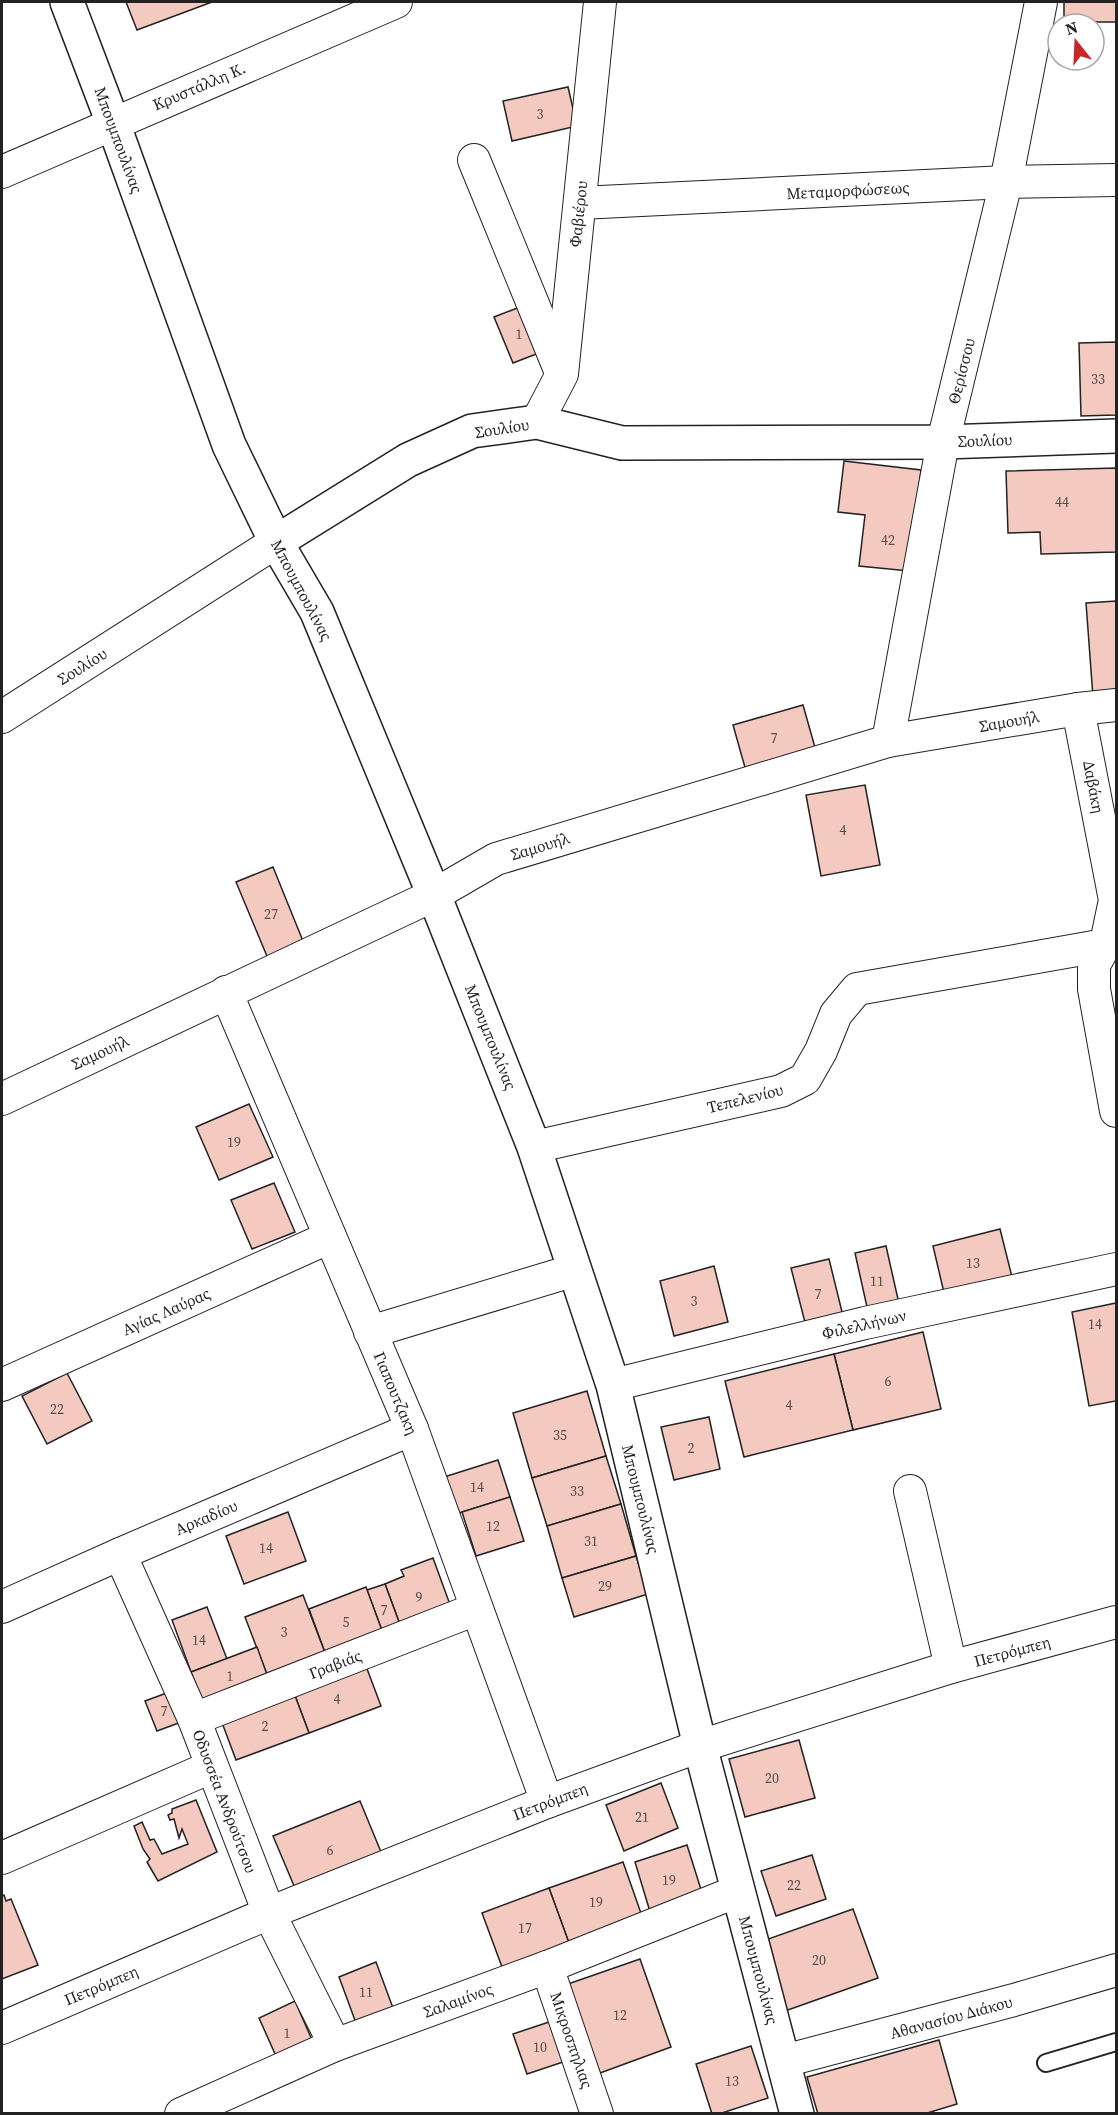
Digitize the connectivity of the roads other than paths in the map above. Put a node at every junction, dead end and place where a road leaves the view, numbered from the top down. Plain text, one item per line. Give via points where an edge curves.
1 (67, 2) edge
2 (396, 2) edge
3 (600, 2) edge
4 (1041, 2) edge
5 (113, 123) junction
6 (474, 160) dead end
7 (2, 172) edge
8 (1116, 180) edge
9 (1006, 182) junction
10 (580, 203) junction
11 (562, 374) junction
12 (537, 422) junction
13 (1116, 436) edge
14 (944, 441) junction
15 (276, 543) junction
16 (1116, 705) edge
17 (1078, 709) junction
18 (3, 711) edge
19 (888, 741) junction
20 (1107, 803) edge
21 (434, 895) junction
22 (1111, 943) edge
23 (226, 992) junction
24 (2, 1099) edge
25 (1116, 1111) edge
26 (534, 1147) junction
27 (330, 1237) junction
28 (1116, 1269) edge
29 (575, 1270) junction
30 (370, 1332) junction
31 (2, 1385) edge
32 (613, 1385) junction
33 (412, 1430) junction
34 (910, 1491) dead end
35 (120, 1554) junction
36 (2, 1607) edge
37 (476, 1609) junction
38 (1116, 1623) edge
39 (951, 1667) junction
40 (194, 1719) junction
41 (700, 1746) junction
42 (211, 1767) junction
43 (548, 1802) junction
44 (2, 1858) edge
45 (738, 1891) junction
46 (268, 1913) junction
47 (547, 1967) junction
48 (1116, 1970) edge
49 (2, 2028) edge
50 (1116, 2042) edge
51 (334, 2045) junction
52 (784, 2061) junction
53 (1046, 2063) dead end
54 (181, 2114) edge
55 (597, 2114) edge
56 (796, 2114) edge

1 - 5 street, Μπουμπουλίνας
2 - 5 street, Κρυστάλλη Κ.
3 - 10 street, Φαβιέρου
4 - 9 street, Θερίσσου
5 - 7 street, Κρυστάλλη Κ.
5 - 15 street, Μπουμπουλίνας via 229,445
6 - 11 street
8 - 9 street, Μεταμορφώσεως
9 - 10 street, Μεταμορφώσεως
9 - 14 street, Θερίσσου
10 - 11 street, Φαβιέρου
11 - 12 street, Φαβιέρου
12 - 14 street, Σουλίου via 622,443
12 - 15 street, Σουλίου via 472,431 408,460
13 - 14 street, Σουλίου
14 - 19 street, Θερίσσου
15 - 18 street, Σουλίου
15 - 21 street, Μπουμπουλίνας via 317,612
16 - 17 street, Σαμουήλ
17 - 19 street, Σαμουήλ
17 - 20 street, Δαβάκη
19 - 21 street, Σαμουήλ via 496,859
20 - 22 street, Δαβάκη via 1115,900
21 - 23 street, Σαμουήλ
21 - 26 street, Μπουμπουλίνας
22 - 25 street, Δαβάκη via 1095,965 1094,989
22 - 26 street, Τεπελενίου via 857,989 836,1014 805,1079 781,1090
23 - 24 street, Σαμουήλ
23 - 27 street, Γιαπουτζακη
26 - 29 street, Μπουμπουλίνας
27 - 30 street, Γιαπουτζακη
27 - 31 street, Αγίας Λαύρας
28 - 32 street, Φιλελλήνων via 865,1323
29 - 30 street
29 - 32 street, Μπουμπουλίνας
30 - 33 street, Γιαπουτζακη
32 - 41 street, Μπουμπουλίνας
33 - 35 street, Αρκαδίου
33 - 37 street, Γιαπουτζακη
34 - 39 street
35 - 36 street, Αρκαδίου
35 - 40 street, Οδυσσέα Ανδρούτσου
37 - 40 street, Γραβιάς
37 - 43 street, Γιαπουτζακη
38 - 39 street, Πετρόμπεη
39 - 41 street, Πετρόμπεη
40 - 42 street, Οδυσσέα Ανδρούτσου
41 - 43 street, Πετρόμπεη
41 - 45 street, Μπουμπουλίνας
42 - 44 street
42 - 46 street, Οδυσσέα Ανδρούτσου
43 - 46 street, Πετρόμπεη
45 - 47 street, Σαλαμίνος
45 - 52 street, Μπουμπουλίνας
46 - 49 street, Πετρόμπεη
46 - 51 street, Οδυσσέα Ανδρούτσου
47 - 51 street, Σαλαμίνος
47 - 55 street, Μικροσπηλιας
48 - 52 street, Αθανασίου Διάκου
50 - 53 lane
51 - 54 street, Σαλαμίνος
52 - 56 street, Μπουμπουλίνας

